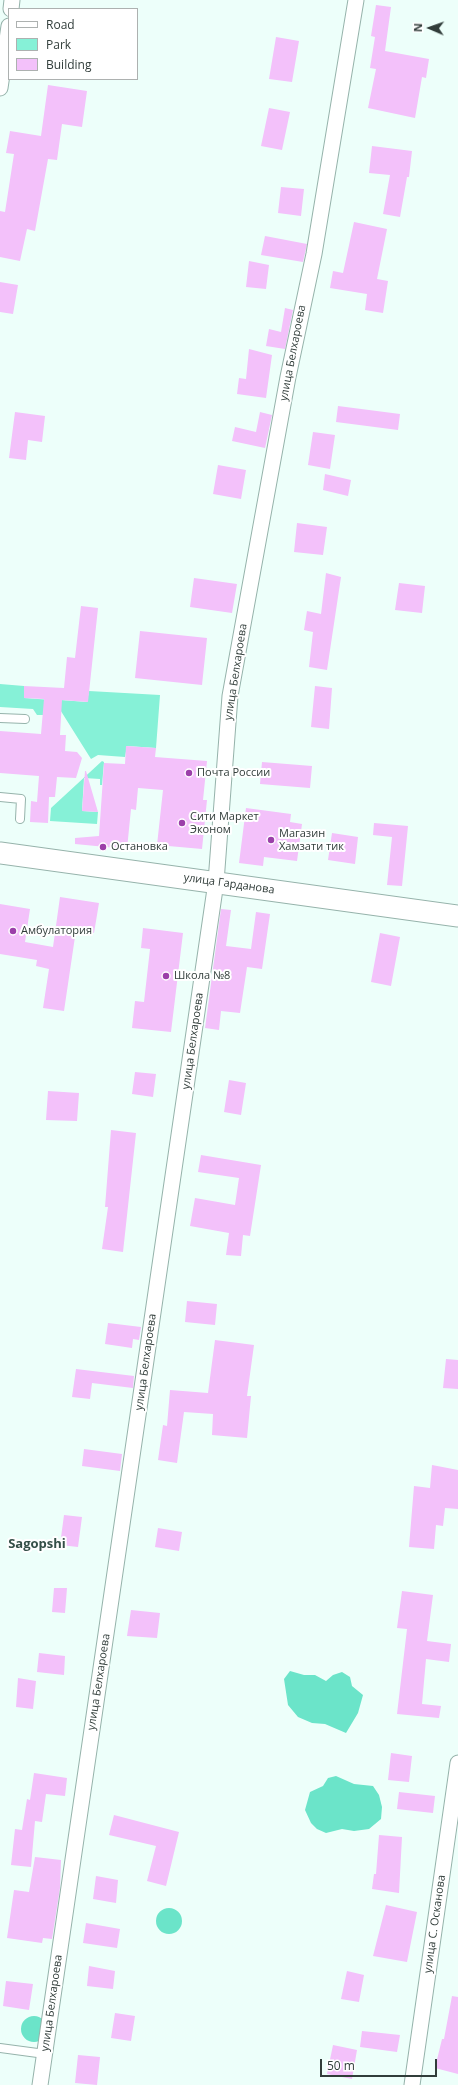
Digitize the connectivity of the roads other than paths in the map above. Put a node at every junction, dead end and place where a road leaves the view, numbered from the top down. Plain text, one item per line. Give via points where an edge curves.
1 (356, 0) edge
2 (8, 33) edge
3 (0, 88) edge
4 (0, 718) edge
5 (25, 719) dead end
6 (0, 797) edge
7 (20, 819) dead end
8 (0, 853) edge
9 (216, 882) junction
10 (458, 916) edge
11 (458, 1763) edge
12 (0, 2048) edge
13 (45, 2054) junction
14 (40, 2085) edge
15 (412, 2085) edge

1 - 9 street, улица Белхароева via 314,254 287,384 230,696
2 - 3 street
4 - 5 lane
6 - 7 lane via 21,799
8 - 9 street, улица Гарданова
9 - 10 street, улица Гарданова
9 - 13 street, улица Белхароева
11 - 15 street, улица С. Осканова
12 - 13 lane
13 - 14 street, улица Белхароева

